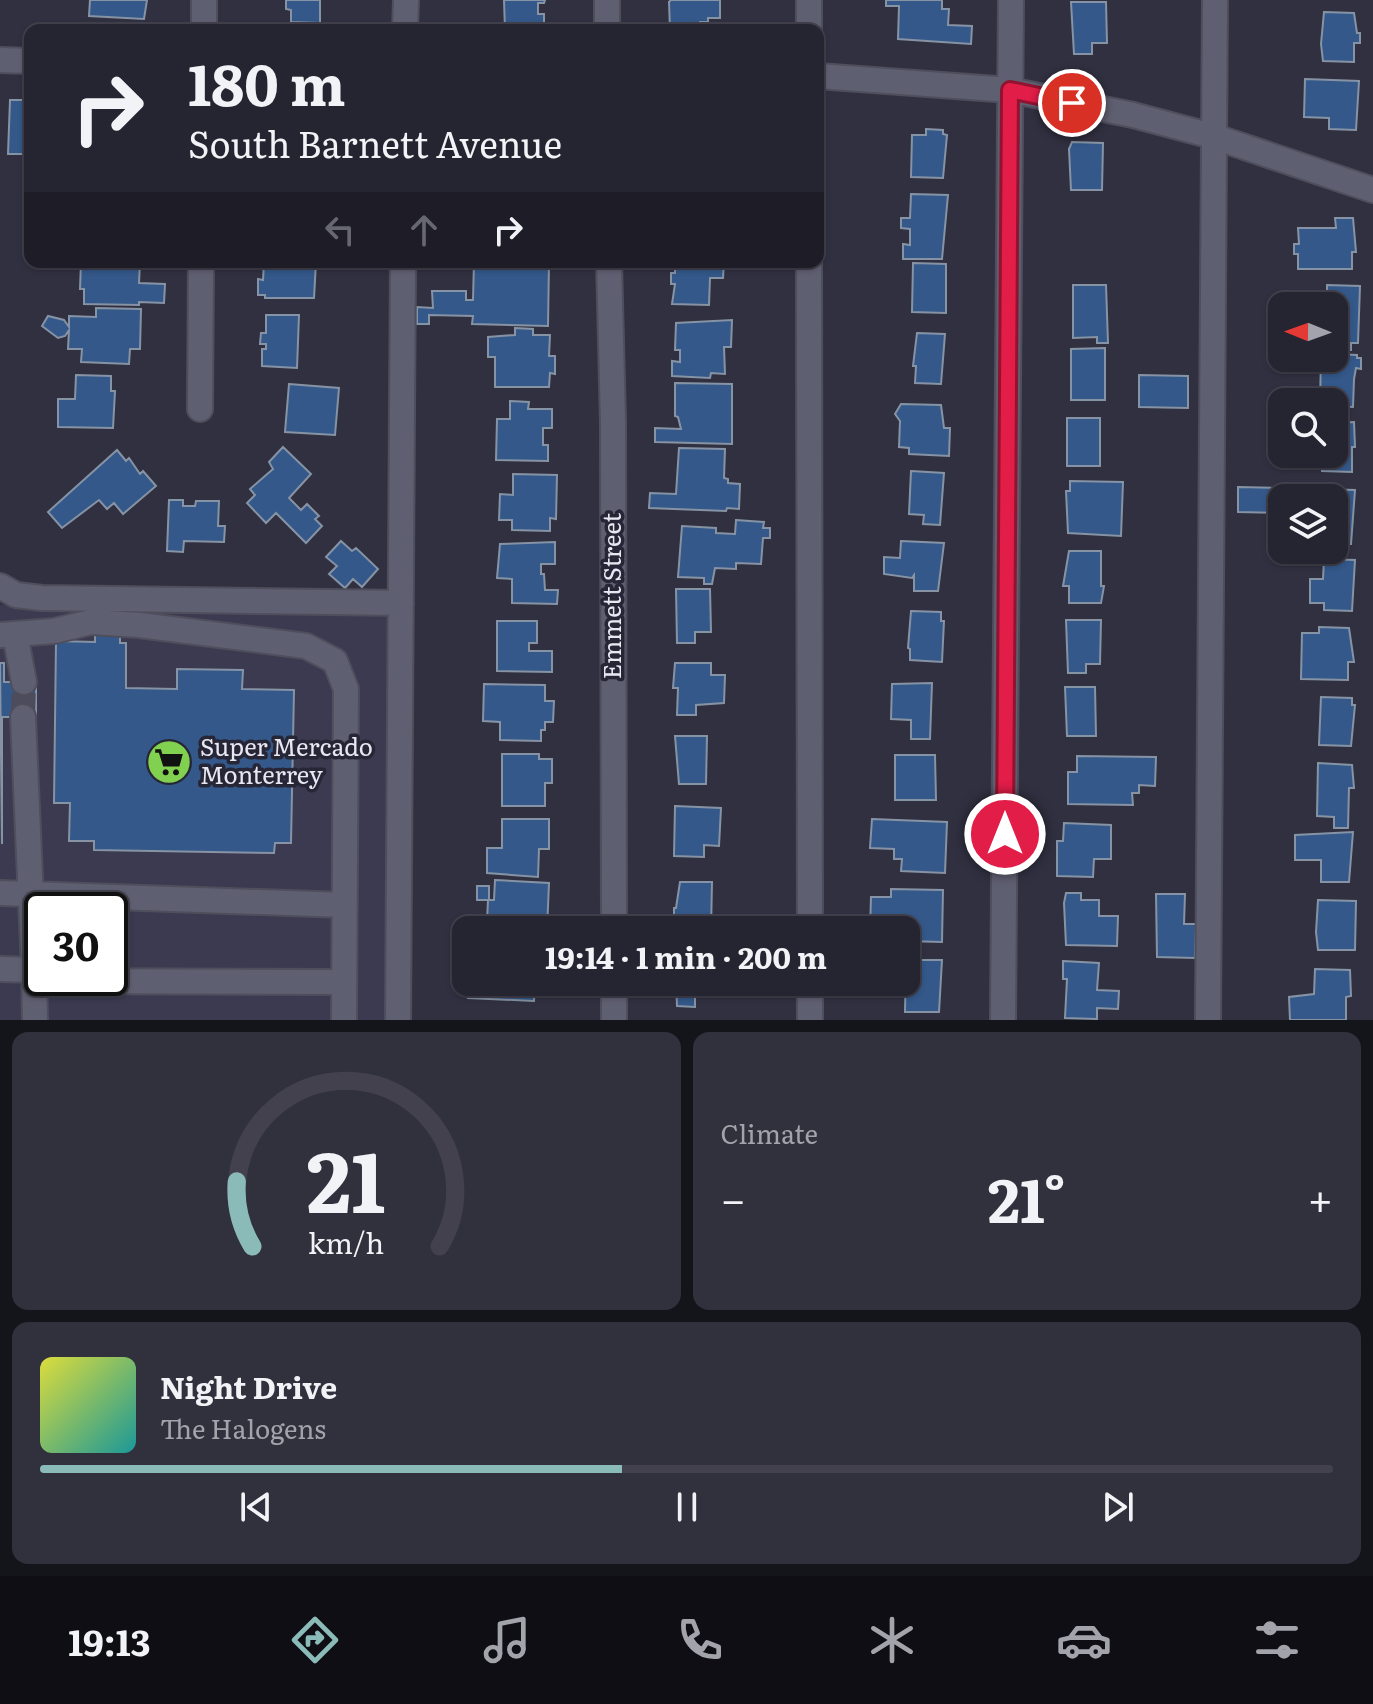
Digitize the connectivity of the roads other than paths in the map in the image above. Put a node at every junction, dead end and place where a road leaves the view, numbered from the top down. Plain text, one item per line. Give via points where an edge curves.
1 (204, 0) edge
2 (406, 0) edge
3 (607, 0) edge
4 (809, 0) edge
5 (1011, 0) edge
6 (1215, 0) edge
7 (204, 24) edge
8 (405, 24) edge
9 (607, 24) edge
10 (809, 24) edge
11 (0, 60) edge
12 (24, 61) edge
13 (824, 76) edge
14 (1010, 90) junction
15 (1212, 136) junction
16 (1373, 190) edge
17 (201, 268) edge
18 (403, 268) edge
19 (609, 268) edge
20 (809, 268) edge
21 (200, 409) dead end
22 (0, 586) edge
23 (401, 603) junction
24 (8, 634) edge
25 (24, 682) tunnel mouth
26 (23, 717) tunnel mouth
27 (30, 892) edge
28 (0, 893) edge
29 (24, 894) edge
30 (128, 897) edge
31 (344, 905) junction
32 (614, 916) edge
33 (810, 916) edge
34 (0, 969) edge
35 (24, 973) edge
36 (128, 977) edge
37 (344, 982) junction
38 (34, 996) edge
39 (614, 996) edge
40 (810, 996) edge
41 (35, 1020) edge
42 (344, 1020) edge
43 (398, 1020) edge
44 (614, 1020) edge
45 (810, 1020) edge
46 (1003, 1020) edge
47 (1208, 1020) edge

1 - 7 street
2 - 8 street
3 - 9 street
4 - 10 street
5 - 14 street
6 - 15 street
11 - 12 street
13 - 14 street
14 - 15 street
14 - 46 street
15 - 16 street
15 - 47 street
17 - 21 street
18 - 23 street
19 - 32 street, Emmett Street
20 - 33 street
22 - 23 street via 16,595 42,598
23 - 43 street
24 - 25 street
24 - 31 street via 91,622 139,625 306,646 335,661 346,689
26 - 27 street
28 - 29 street
30 - 31 street
31 - 37 street
34 - 35 street
36 - 37 street
37 - 42 street
38 - 41 street
39 - 44 street
40 - 45 street

